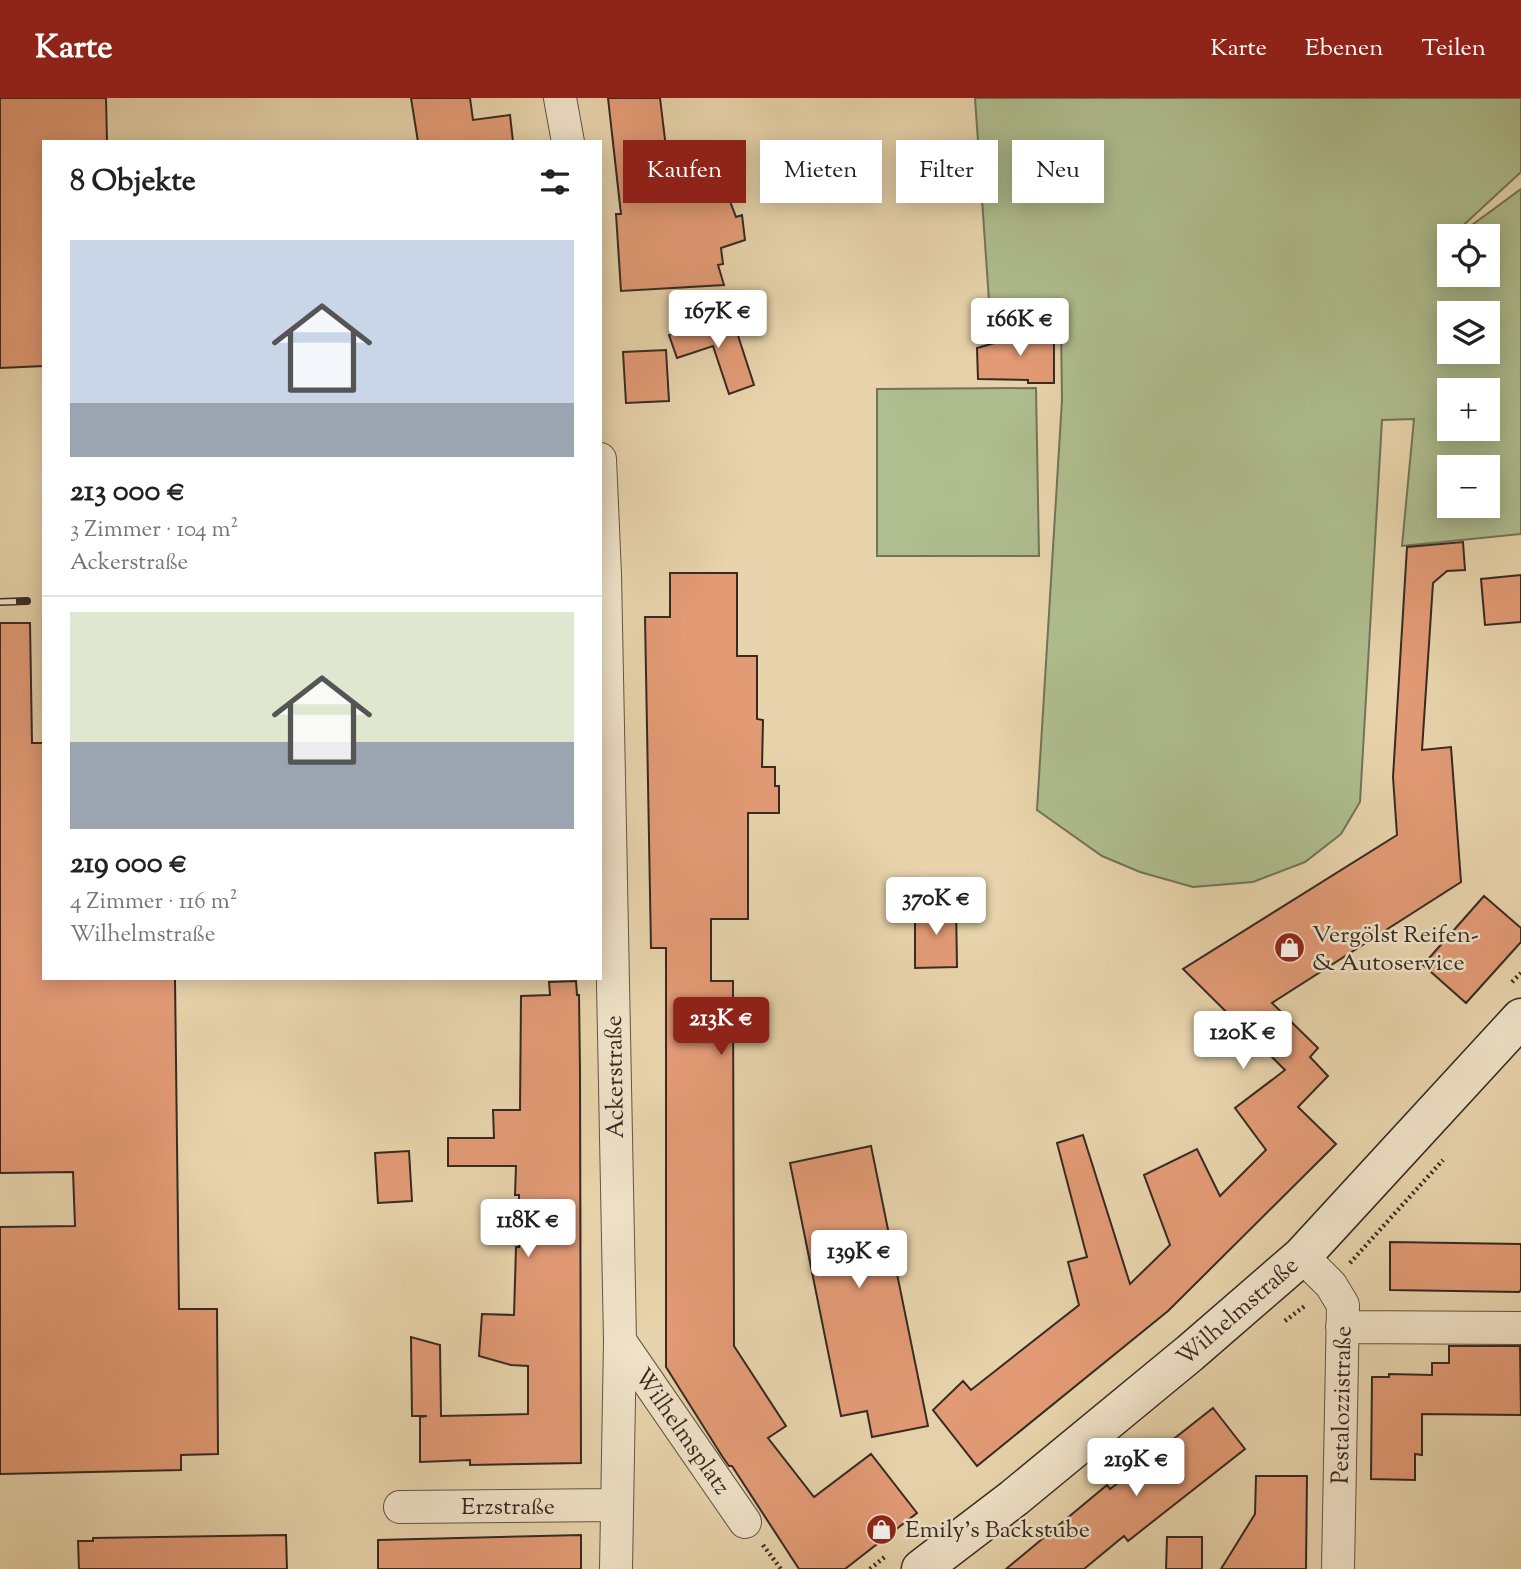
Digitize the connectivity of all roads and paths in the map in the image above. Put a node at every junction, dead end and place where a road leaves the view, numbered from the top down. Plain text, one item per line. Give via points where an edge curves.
1 (560, 98) edge
2 (568, 140) edge
3 (602, 505) edge
4 (1521, 973) edge
5 (1516, 1001) edge
6 (1302, 1256) junction
7 (1342, 1327) junction
8 (1521, 1328) edge
9 (620, 1341) junction
10 (616, 1505) junction
11 (400, 1507) dead end
12 (746, 1522) dead end
13 (906, 1560) edge
14 (616, 1569) edge
15 (870, 1569) edge
16 (1338, 1569) edge

1 - 2 street
3 - 9 street, Ackerstraße
4 - 5 path
5 - 6 main road, Wilhelmstraße
6 - 7 street, Pestalozzistraße via 1338,1294 1343,1305
6 - 13 main road, Wilhelmstraße via 1014,1498
7 - 8 street
7 - 16 street, Pestalozzistraße
9 - 10 street, Ackerstraße
9 - 12 street, Wilhelmsplatz
10 - 11 street, Erzstraße
10 - 14 street, Ackerstraße
13 - 15 path

